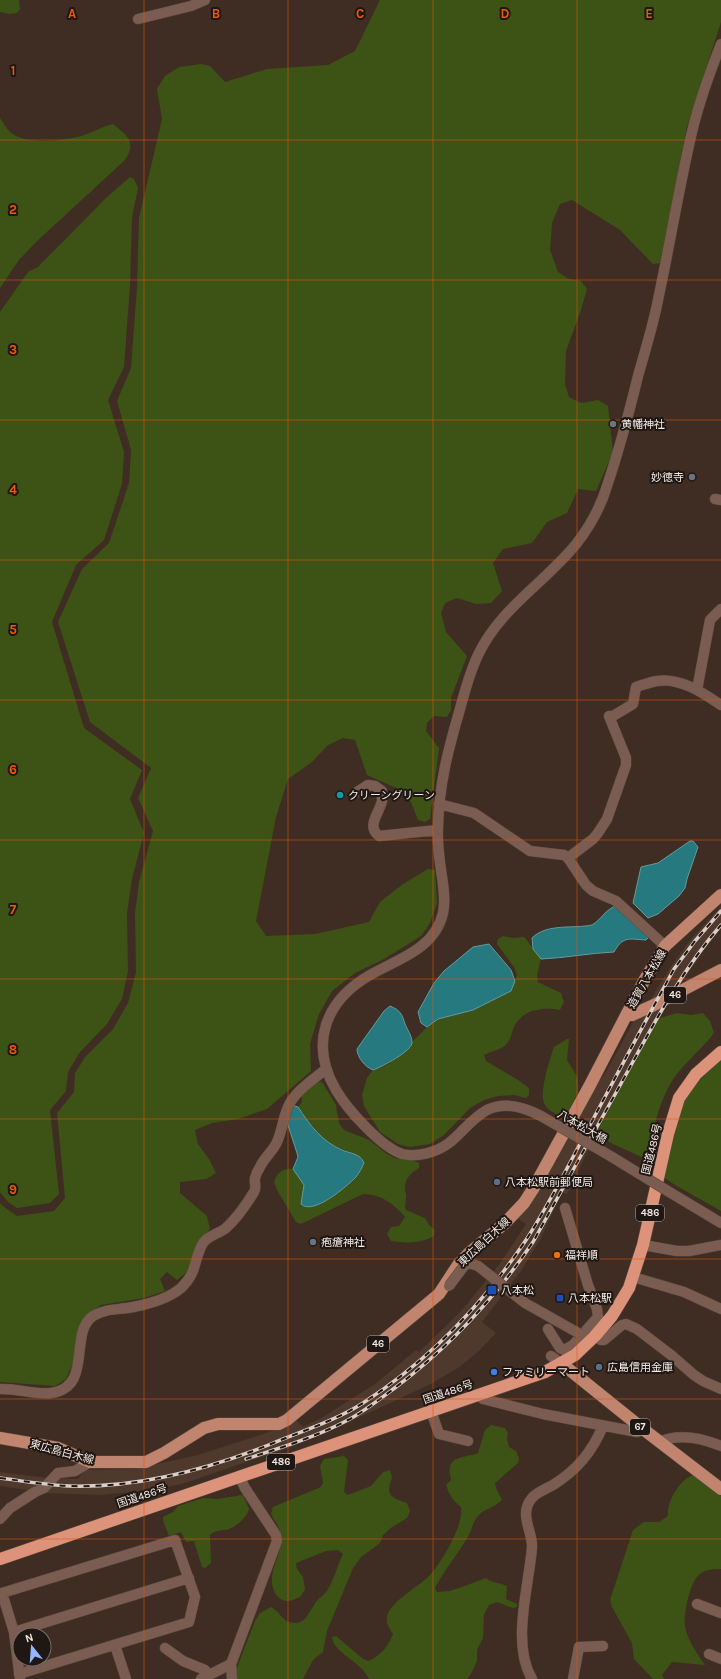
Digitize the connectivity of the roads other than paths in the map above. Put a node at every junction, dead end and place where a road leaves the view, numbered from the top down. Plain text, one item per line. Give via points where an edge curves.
1 (205, 0) edge
2 (138, 19) dead end
3 (721, 44) edge
4 (721, 609) edge
5 (697, 690) junction
6 (721, 705) edge
7 (357, 792) dead end
8 (439, 804) junction
9 (438, 830) junction
10 (568, 858) junction
11 (721, 895) edge
12 (665, 946) junction
13 (721, 970) edge
14 (627, 1014) junction
15 (721, 1052) edge
16 (326, 1069) junction
17 (565, 1208) dead end
18 (721, 1223) edge
19 (721, 1244) edge
20 (643, 1245) junction
21 (633, 1277) junction
22 (447, 1287) junction
23 (721, 1309) edge
24 (548, 1329) dead end
25 (581, 1335) junction
26 (595, 1336) junction
27 (551, 1356) dead end
28 (561, 1363) junction
29 (0, 1389) edge
30 (721, 1389) edge
31 (479, 1395) junction
32 (431, 1411) junction
33 (603, 1426) junction
34 (643, 1429) junction
35 (0, 1438) edge
36 (468, 1441) dead end
37 (659, 1442) junction
38 (721, 1446) edge
39 (90, 1462) junction
40 (239, 1476) junction
41 (721, 1489) edge
42 (0, 1519) edge
43 (0, 1559) edge
44 (189, 1578) junction
45 (697, 1604) dead end
46 (721, 1613) edge
47 (12, 1627) edge
48 (30, 1627) edge
49 (115, 1645) junction
50 (603, 1646) dead end
51 (165, 1648) dead end
52 (708, 1654) dead end
53 (721, 1659) edge
54 (231, 1664) junction
55 (18, 1667) edge
56 (19, 1677) edge
57 (205, 1677) edge
58 (126, 1679) edge
59 (232, 1679) edge
60 (532, 1679) edge
61 (572, 1679) edge

1 - 2 street
3 - 8 street, 八本松大橋 via 692,130 658,303 621,443 605,492 592,520 577,543 500,621 478,654 469,676 446,756
4 - 5 street via 710,620
5 - 6 street
5 - 10 street via 669,680 657,681 636,688 633,704 609,716 626,758 626,765 607,819 593,839
7 - 9 street via 368,785 375,786 382,792 382,801 372,825 374,832 379,836
8 - 9 street, 八本松大橋
8 - 10 street via 474,813 530,851 559,854
9 - 16 street, 八本松大橋 via 444,900 438,926 431,938 420,948 367,976 335,1006 326,1020 322,1036 322,1054
10 - 12 street via 586,885 616,901
11 - 12 main road, 造賀八本松線
12 - 14 main road, 造賀八本松線
13 - 14 main road, 46 via 654,1005 632,1015
14 - 22 main road, 東広島白木線 / 46 via 534,1188 504,1224 458,1265
15 - 20 highway, 国道486号 / 486 via 696,1074 679,1098 668,1134
16 - 18 street, 八本松大橋, bridge via 334,1086 353,1113 383,1142 404,1154 423,1154 437,1150 451,1142 474,1119 488,1110 513,1105 541,1116
16 - 29 street via 288,1106 276,1144 260,1165 255,1179 255,1191 225,1229 204,1241 193,1274 181,1288 170,1296 152,1302 106,1310 92,1317 86,1324 82,1336 77,1371 64,1389 52,1393
17 - 25 street via 597,1309 598,1317
19 - 20 street via 689,1251
20 - 21 highway, 国道486号 / 486
21 - 23 street via 684,1292
21 - 26 highway, 国道486号 / 486 via 630,1288 612,1316
22 - 25 street, bridge via 464,1266 469,1263 478,1266 525,1303
22 - 39 main road, 東広島白木線 / 46 via 279,1424 218,1424 204,1428 146,1462
24 - 25 street via 564,1350
26 - 28 highway, 国道486号 / 486 via 575,1355
26 - 30 street via 604,1340 626,1324 703,1381
27 - 28 street
28 - 31 highway, 国道486号 / 486 via 545,1372
28 - 34 main road, 67
31 - 32 highway, 国道486号 / 486
31 - 33 street via 483,1399
32 - 36 street via 439,1434
32 - 40 highway, 国道486号 / 486
33 - 34 street via 637,1432
33 - 60 street via 595,1445 577,1467 532,1497 528,1506 526,1520 532,1545 523,1607 523,1640 525,1662
34 - 37 main road, 67
35 - 39 main road, 東広島白木線 / 46 via 58,1448
37 - 38 street via 683,1436
37 - 41 main road, 67
39 - 42 street via 75,1471 58,1473 44,1488 10,1508
40 - 43 highway, 国道486号 / 486
40 - 54 street via 278,1540
44 - 47 street via 175,1540 2,1593
44 - 48 street
44 - 49 street via 196,1597 189,1622
45 - 46 street
49 - 56 street
49 - 58 street
50 - 61 street via 579,1647
51 - 57 street via 183,1661 205,1670
52 - 53 street
54 - 57 street
54 - 59 street
55 - 56 street

